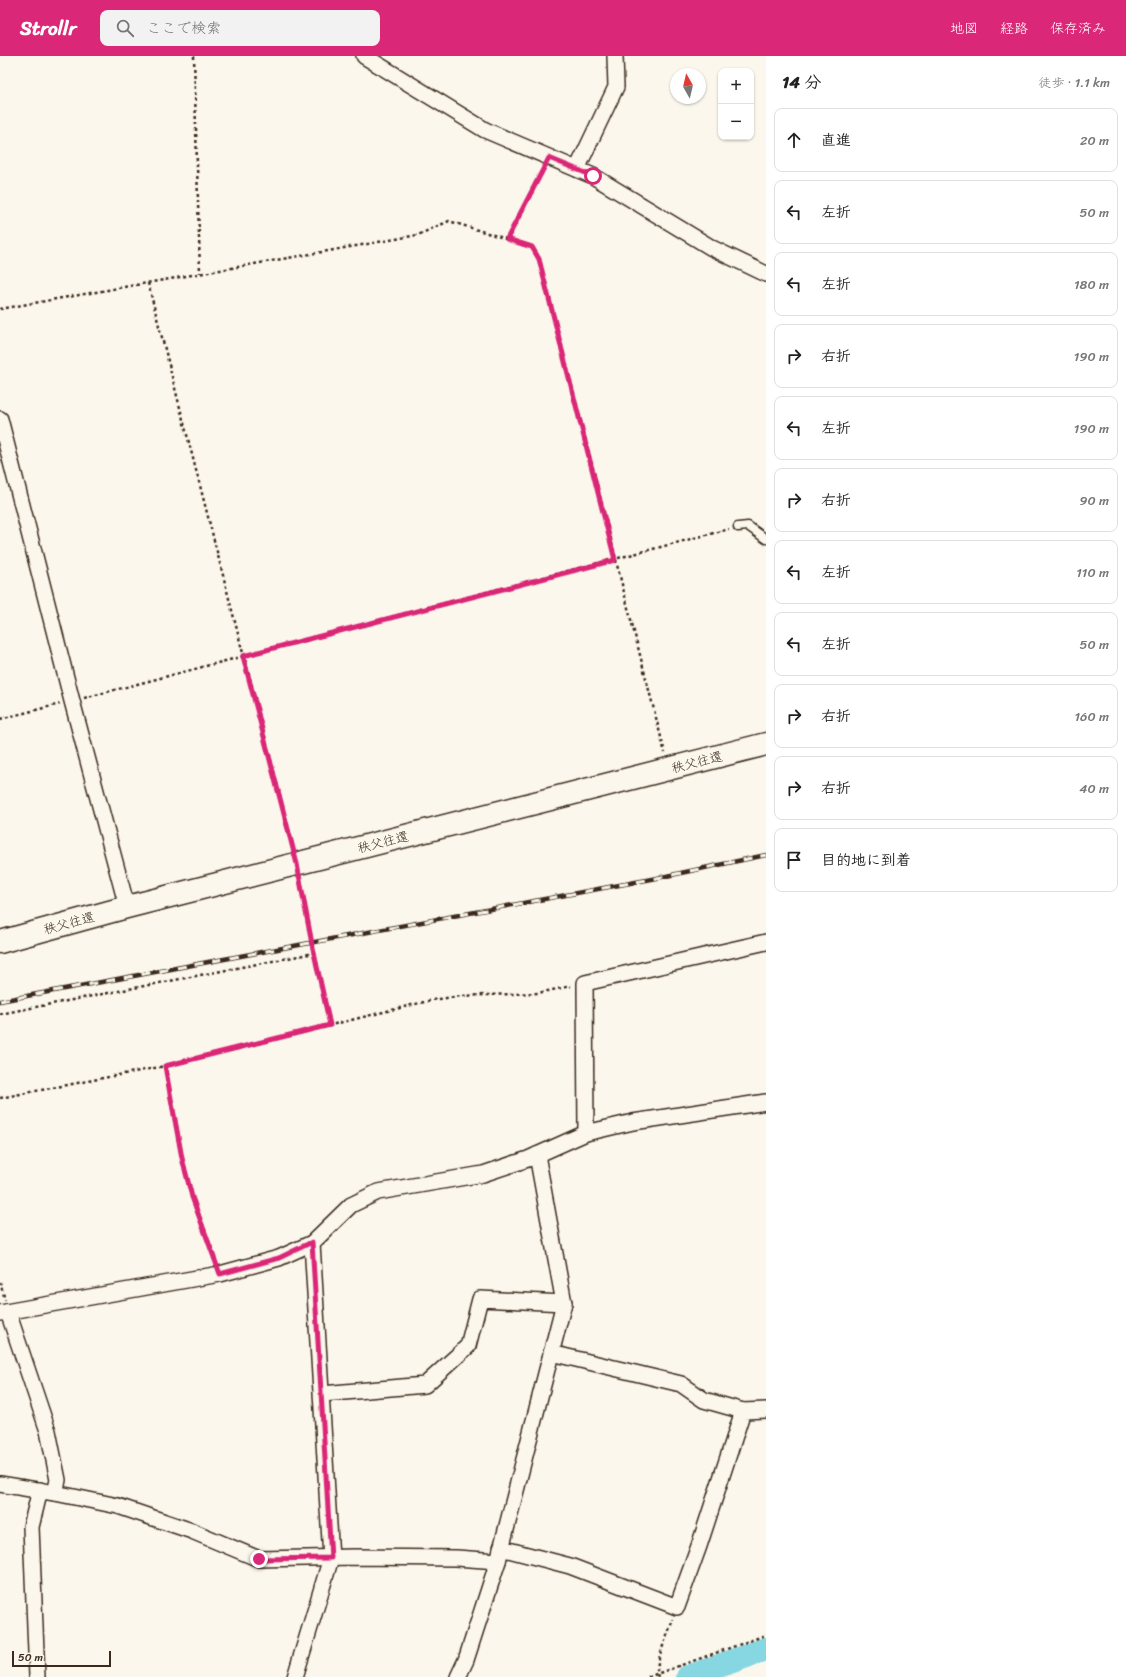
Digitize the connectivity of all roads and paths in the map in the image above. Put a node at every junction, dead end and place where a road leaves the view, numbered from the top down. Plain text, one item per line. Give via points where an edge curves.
1 (194, 56) edge
2 (364, 56) edge
3 (615, 56) edge
4 (549, 158) junction
5 (577, 169) junction
6 (507, 239) junction
7 (200, 273) junction
8 (766, 274) edge
9 (148, 283) junction
10 (0, 309) edge
11 (0, 418) edge
12 (738, 527) joint
13 (766, 539) edge
14 (615, 560) junction
15 (243, 656) junction
16 (72, 701) junction
17 (0, 719) edge
18 (766, 744) edge
19 (669, 769) junction
20 (297, 864) junction
21 (127, 907) junction
22 (0, 942) edge
23 (766, 942) edge
24 (314, 953) junction
25 (585, 983) junction
26 (0, 1014) edge
27 (330, 1025) junction
28 (165, 1066) junction
29 (0, 1098) edge
30 (766, 1102) edge
31 (586, 1133) junction
32 (537, 1155) junction
33 (312, 1242) junction
34 (220, 1274) junction
35 (564, 1303) junction
36 (4, 1312) edge
37 (551, 1353) junction
38 (322, 1394) junction
39 (766, 1410) edge
40 (743, 1411) junction
41 (0, 1484) edge
42 (40, 1490) junction
43 (55, 1493) junction
44 (500, 1555) junction
45 (331, 1558) junction
46 (677, 1607) junction
47 (766, 1635) edge
48 (656, 1673) junction
49 (37, 1677) edge
50 (295, 1677) edge
51 (458, 1677) edge
52 (648, 1677) edge
53 (658, 1677) edge

1 - 7 path
2 - 4 street via 485,130
3 - 5 street via 616,87
4 - 5 street
4 - 6 path
5 - 8 street via 593,176 712,248
6 - 7 path via 449,221 418,235
6 - 14 path via 532,247 539,259
7 - 9 path
9 - 10 path
9 - 15 path
11 - 16 street
12 - 13 lane via 748,526
12 - 14 path
14 - 15 path
14 - 19 path
15 - 16 path
15 - 20 path
16 - 17 path
16 - 21 street
18 - 19 highway, 秩父往還
19 - 20 highway, 秩父往還
20 - 21 highway, 秩父往還
20 - 24 path
21 - 22 highway, 秩父往還
23 - 25 street
24 - 26 path
24 - 27 path
25 - 27 path via 538,994 462,996 432,1000
25 - 31 street
27 - 28 path
28 - 29 path
28 - 34 path via 192,1197
30 - 31 street via 633,1122
31 - 32 street
32 - 33 street via 483,1174 378,1192 351,1205
32 - 35 street
33 - 34 street via 279,1258
33 - 38 street
34 - 36 street
35 - 37 street
35 - 38 street via 480,1299 468,1346 425,1385
36 - 43 street via 48,1431 58,1480
37 - 40 street via 681,1384 704,1400
37 - 44 street
38 - 45 street
39 - 40 street
40 - 46 street
41 - 42 street
42 - 43 street
42 - 49 street via 31,1526
43 - 45 street via 118,1506 192,1531 259,1559
44 - 45 street via 456,1558
44 - 46 street via 570,1566
44 - 51 street via 466,1660
45 - 50 street
46 - 48 path
47 - 48 path
48 - 52 path
48 - 53 path

